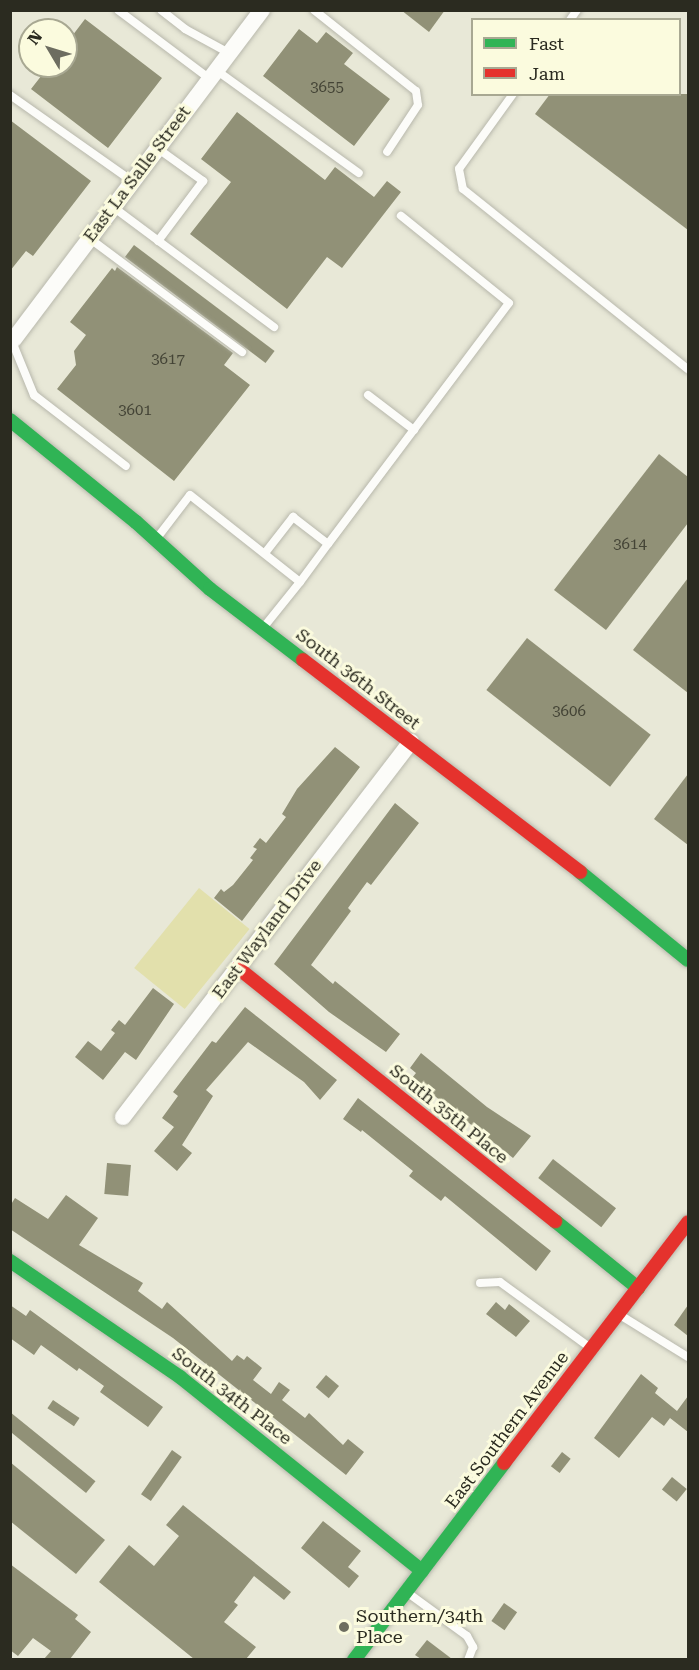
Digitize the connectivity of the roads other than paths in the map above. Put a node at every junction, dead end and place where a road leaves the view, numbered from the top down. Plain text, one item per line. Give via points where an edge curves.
1 (118, 10) edge
2 (161, 10) edge
3 (262, 10) edge
4 (315, 10) edge
5 (229, 53) junction
6 (213, 74) junction
7 (10, 95) edge
8 (512, 96) edge
9 (157, 148) junction
10 (387, 152) dead end
11 (359, 173) dead end
12 (132, 181) junction
13 (113, 207) junction
14 (401, 216) dead end
15 (89, 238) junction
16 (158, 241) junction
17 (274, 327) dead end
18 (12, 339) edge
19 (242, 352) dead end
20 (688, 369) edge
21 (368, 395) dead end
22 (10, 420) edge
23 (414, 430) junction
24 (126, 466) dead end
25 (156, 540) junction
26 (328, 544) junction
27 (265, 554) junction
28 (300, 582) junction
29 (263, 629) junction
30 (411, 742) junction
31 (688, 960) edge
32 (238, 968) junction
33 (123, 1117) dead end
34 (688, 1222) edge
35 (10, 1261) edge
36 (480, 1283) dead end
37 (639, 1288) junction
38 (619, 1314) junction
39 (592, 1349) junction
40 (688, 1357) edge
41 (422, 1571) junction
42 (406, 1591) junction
43 (354, 1659) edge
44 (468, 1659) edge

1 - 6 lane
2 - 5 lane via 185,29
3 - 5 street, East La Salle Street
4 - 10 lane via 416,91 418,105
5 - 6 street, East La Salle Street
6 - 9 street, East La Salle Street
6 - 11 lane
7 - 12 lane
8 - 20 lane via 459,169 463,189
9 - 12 street, East La Salle Street
9 - 16 lane via 203,181
12 - 13 street, East La Salle Street
13 - 15 street, East La Salle Street
13 - 16 lane
14 - 23 lane via 508,303
15 - 18 street, East La Salle Street
15 - 19 lane
16 - 17 lane
18 - 24 lane via 24,378 34,395
21 - 23 lane
22 - 25 street, South 36th Street
23 - 26 lane
25 - 27 lane via 190,495
25 - 29 street, South 36th Street
26 - 27 lane via 293,517
26 - 28 lane
27 - 28 lane
28 - 29 lane
29 - 30 street, South 36th Street
30 - 31 street, South 36th Street
30 - 32 street, East Wayland Drive
32 - 33 street, East Wayland Drive
32 - 37 street, South 35th Place
34 - 37 street, East Southern Avenue
35 - 41 street, South 34th Place via 180,1377
36 - 39 lane via 500,1282
37 - 38 street, East Southern Avenue
38 - 39 street, East Southern Avenue
38 - 40 lane
39 - 41 street, East Southern Avenue
41 - 42 street, East Southern Avenue
42 - 43 street, East Southern Avenue
42 - 44 lane via 466,1636 473,1647

